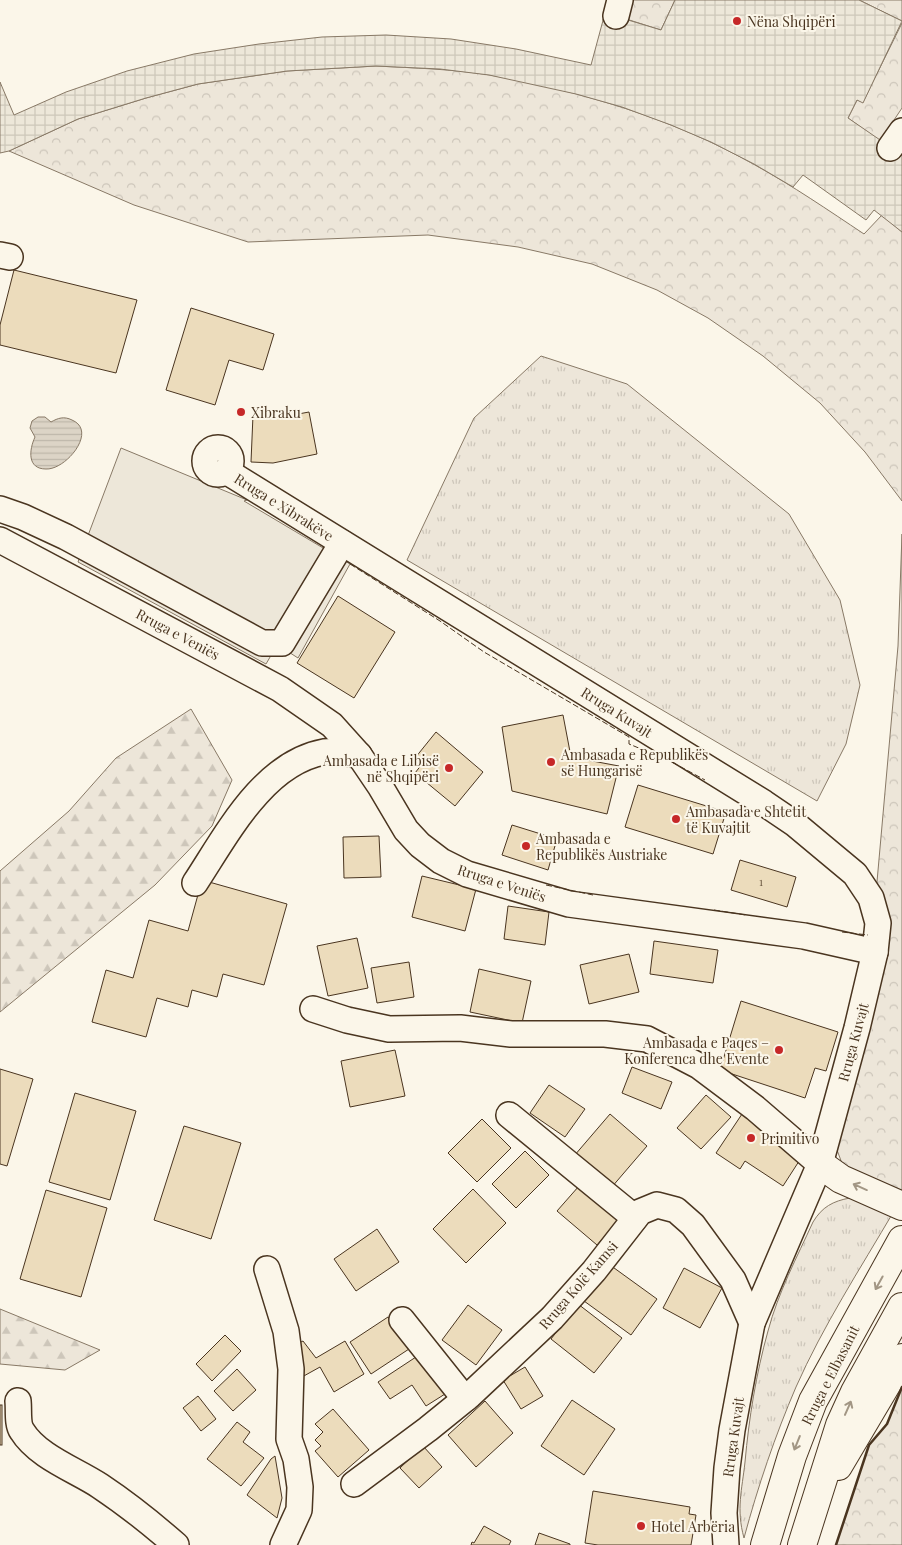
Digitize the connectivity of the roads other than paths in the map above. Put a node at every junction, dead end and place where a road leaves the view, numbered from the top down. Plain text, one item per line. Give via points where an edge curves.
1 (226, 471) dead end
2 (0, 508) edge
3 (0, 540) edge
4 (342, 543) junction
5 (358, 755) junction
6 (195, 883) dead end
7 (875, 952) junction
8 (313, 1009) dead end
9 (509, 1115) dead end
10 (820, 1164) junction
11 (902, 1206) edge
12 (635, 1218) junction
13 (902, 1240) edge
14 (267, 1269) dead end
15 (902, 1307) edge
16 (402, 1320) dead end
17 (752, 1323) junction
18 (902, 1358) edge
19 (465, 1399) junction
20 (18, 1401) dead end
21 (354, 1484) dead end
22 (815, 1503) junction
23 (176, 1545) edge
24 (283, 1545) edge
25 (726, 1545) edge
26 (765, 1545) edge
27 (802, 1545) edge

1 - 4 street, Rruga e Xibrakëve
2 - 4 street via 84,546 262,643 282,643
3 - 5 street, Rruga e Veniës via 280,689 332,725
4 - 7 street, Rruga Kuvajt via 796,824 855,874 872,898 878,923
5 - 6 street via 326,752 300,759 273,778 245,807
5 - 7 street, Rruga e Veniës via 406,830 441,861 467,874 569,904 804,936
7 - 10 street, Rruga Kuvajt
8 - 10 street via 389,1028 460,1028 511,1034 605,1034 647,1039 699,1066 755,1108
9 - 12 street
11 -> 10 main road via 841,1179
10 - 17 street, Rruga Kuvajt
12 - 17 street, Rruga Kolë Kamsi via 640,1212 657,1205 676,1210 692,1225 733,1280
12 - 19 street, Rruga Kolë Kamsi via 552,1318
13 -> 26 main road, Rruga e Elbasanit via 813,1402 792,1456
14 - 24 street via 286,1331 291,1369 289,1439 300,1487 299,1510
22 -> 15 main road via 855,1392
16 - 19 street
17 - 25 street, Rruga Kuvajt via 727,1468
18 - 22 main road
19 - 21 street, Rruga Kolë Kamsi
20 - 23 street via 20,1429 30,1442 134,1508
22 - 27 main road

